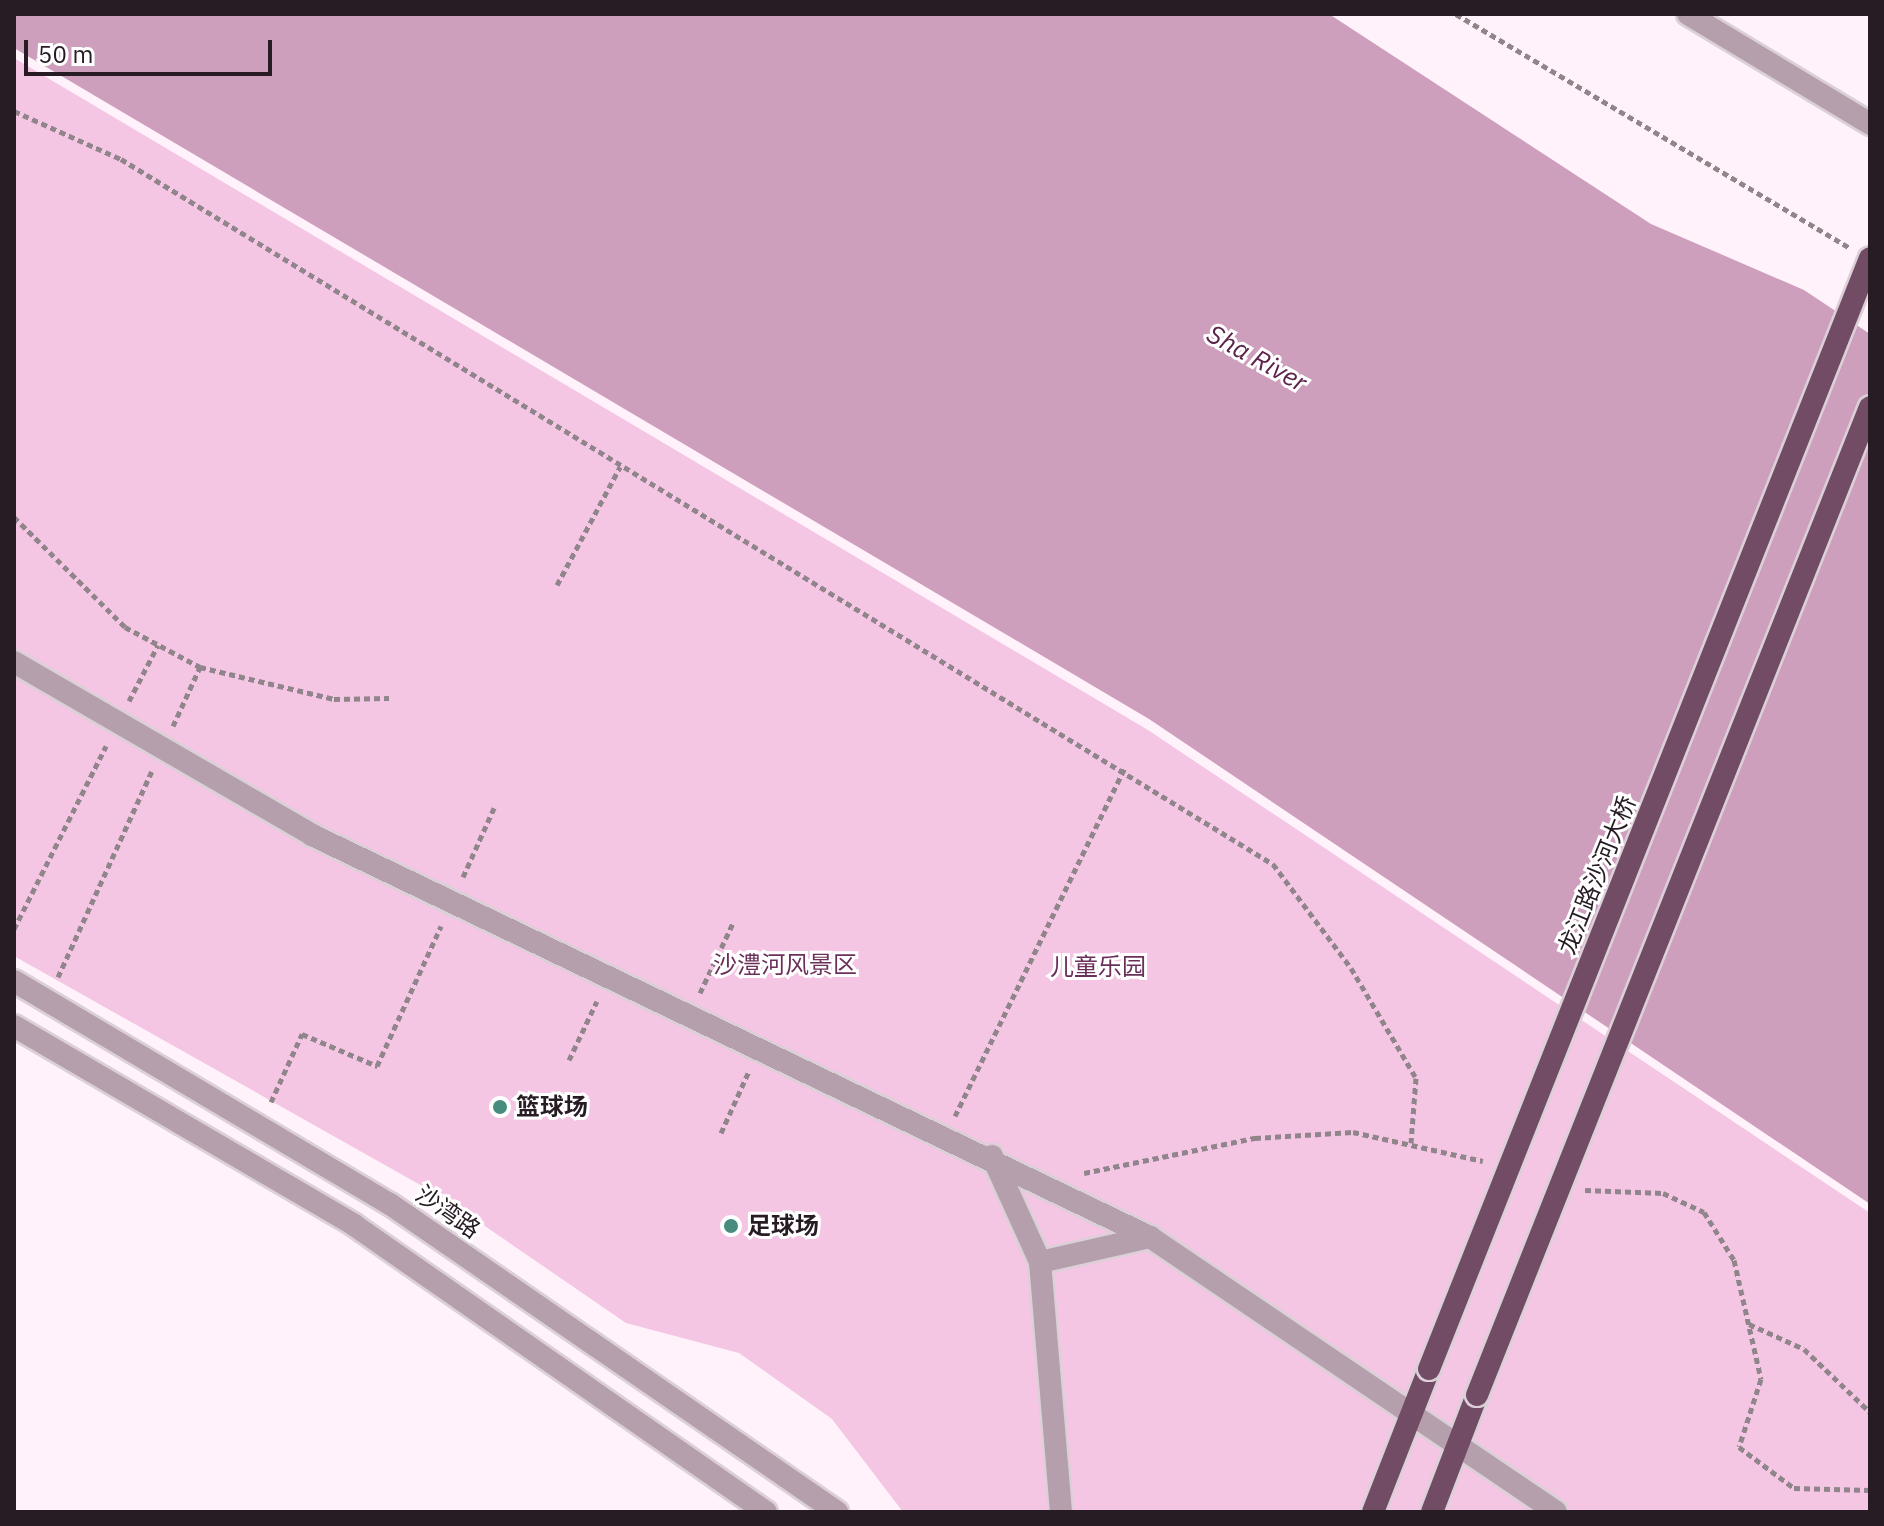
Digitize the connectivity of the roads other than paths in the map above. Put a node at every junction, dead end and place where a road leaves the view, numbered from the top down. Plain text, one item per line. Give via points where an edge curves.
1 (1688, 14) edge
2 (1870, 124) edge
3 (1864, 255) edge
4 (1870, 407) edge
5 (14, 662) edge
6 (14, 981) edge
7 (14, 1026) edge
8 (992, 1156) junction
9 (1150, 1237) junction
10 (1040, 1262) junction
11 (1411, 1415) junction
12 (1457, 1448) junction
13 (766, 1512) edge
14 (837, 1512) edge
15 (1061, 1512) edge
16 (1373, 1512) edge
17 (1432, 1512) edge
18 (1556, 1512) edge

1 - 2 street
3 - 11 highway, 龙江路沙河大桥, bridge
4 - 12 highway, bridge
5 - 8 street via 312,835
6 - 14 street, 沙湾路 via 390,1204
7 - 13 street via 354,1225
8 - 9 street
8 - 10 street
9 - 10 street
9 - 11 street
10 - 15 street
11 - 12 street
11 - 16 highway, 龙江路沙河大桥
12 - 17 highway
12 - 18 street

